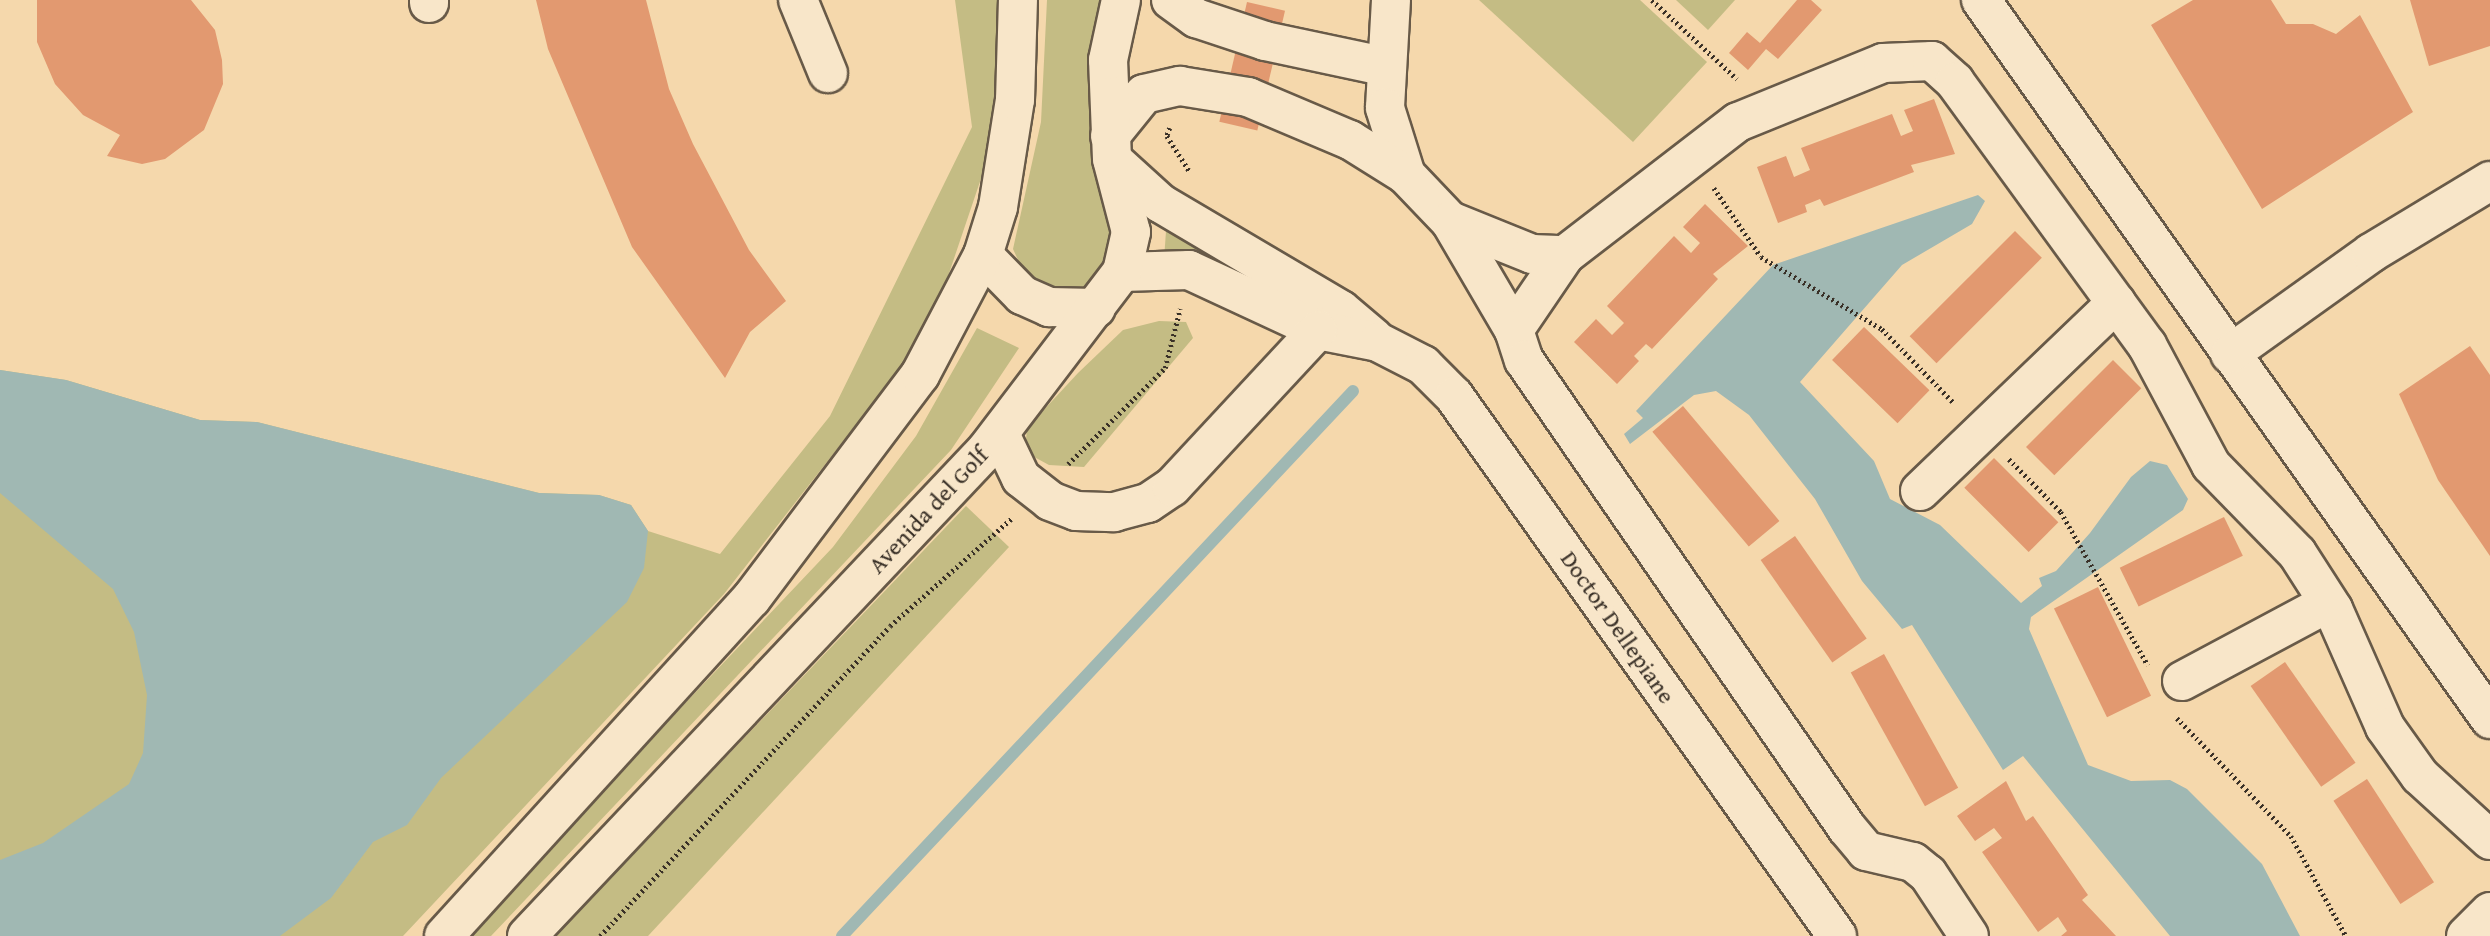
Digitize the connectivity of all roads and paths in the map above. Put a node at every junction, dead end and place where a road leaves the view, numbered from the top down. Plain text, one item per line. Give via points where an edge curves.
1 (798, 0) edge
2 (1018, 0) edge
3 (1121, 0) edge
4 (1171, 0) edge
5 (1391, 0) edge
6 (1652, 0) edge
7 (1981, 0) edge
8 (1383, 66) junction
9 (828, 74) dead end
10 (1180, 86) junction
11 (1754, 114) junction
12 (1111, 148) junction
13 (1689, 156) junction
14 (1406, 175) junction
15 (2490, 181) edge
16 (1450, 221) junction
17 (1201, 230) junction
18 (983, 255) junction
19 (1566, 255) junction
20 (1189, 270) junction
21 (1122, 272) junction
22 (2116, 303) junction
23 (1096, 308) junction
24 (1882, 329) dead end
25 (1318, 330) junction
26 (1514, 330) junction
27 (1378, 342) junction
28 (2230, 354) junction
29 (1000, 434) junction
30 (1920, 491) dead end
31 (1039, 492) junction
32 (2071, 527) dead end
33 (2329, 603) junction
34 (2168, 686) junction
35 (2490, 719) edge
36 (2490, 840) edge
37 (2490, 912) edge
38 (444, 936) edge
39 (527, 936) edge
40 (600, 936) edge
41 (1838, 936) edge
42 (1969, 936) edge
43 (2346, 936) edge
44 (2466, 936) edge

1 - 9 street
2 - 18 street via 1009,160
3 - 12 street, Avenida del Golf via 1108,60
4 - 8 street via 1196,18 1265,41
5 - 8 street
6 - 11 path via 1743,85
7 - 28 street
8 - 14 street via 1391,136
10 - 12 street via 1144,94
10 - 14 street via 1269,104 1350,140
10 - 17 path via 1167,136 1206,198
11 - 13 street
11 - 22 street via 1883,63 1932,61 1955,82
12 - 17 street, Doctor Dellepiane
12 - 21 street, Avenida del Golf via 1131,232
13 - 19 street
13 - 24 path via 1761,257
14 - 16 street
15 - 28 street via 2371,254
16 - 19 street via 1532,254
16 - 26 street
17 - 27 street, Doctor Dellepiane via 1341,310
18 - 23 street via 1022,295 1049,307
18 - 38 street via 895,415 807,533
19 - 26 street
20 - 21 street, Doctor Dellepiane
20 - 25 street, Doctor Dellepiane
20 - 31 path via 1165,368
21 - 23 street, Avenida del Golf
22 - 30 street
22 - 33 street via 2147,345 2211,465 2297,553
23 - 29 street, Avenida del Golf
25 - 27 street, Doctor Dellepiane
25 - 31 street via 1171,487 1148,503 1114,512 1076,511
26 - 42 street via 1524,360 1847,828 1866,851 1913,862 1927,874
27 - 41 street, Doctor Dellepiane via 1423,365 1454,396
28 - 35 street
29 - 31 street via 1021,478
29 - 39 street, Avenida del Golf
31 - 40 path via 890,626
32 - 34 path
33 - 34 street
33 - 36 street via 2385,727 2436,795
34 - 43 path via 2183,729 2291,836
37 - 44 street

